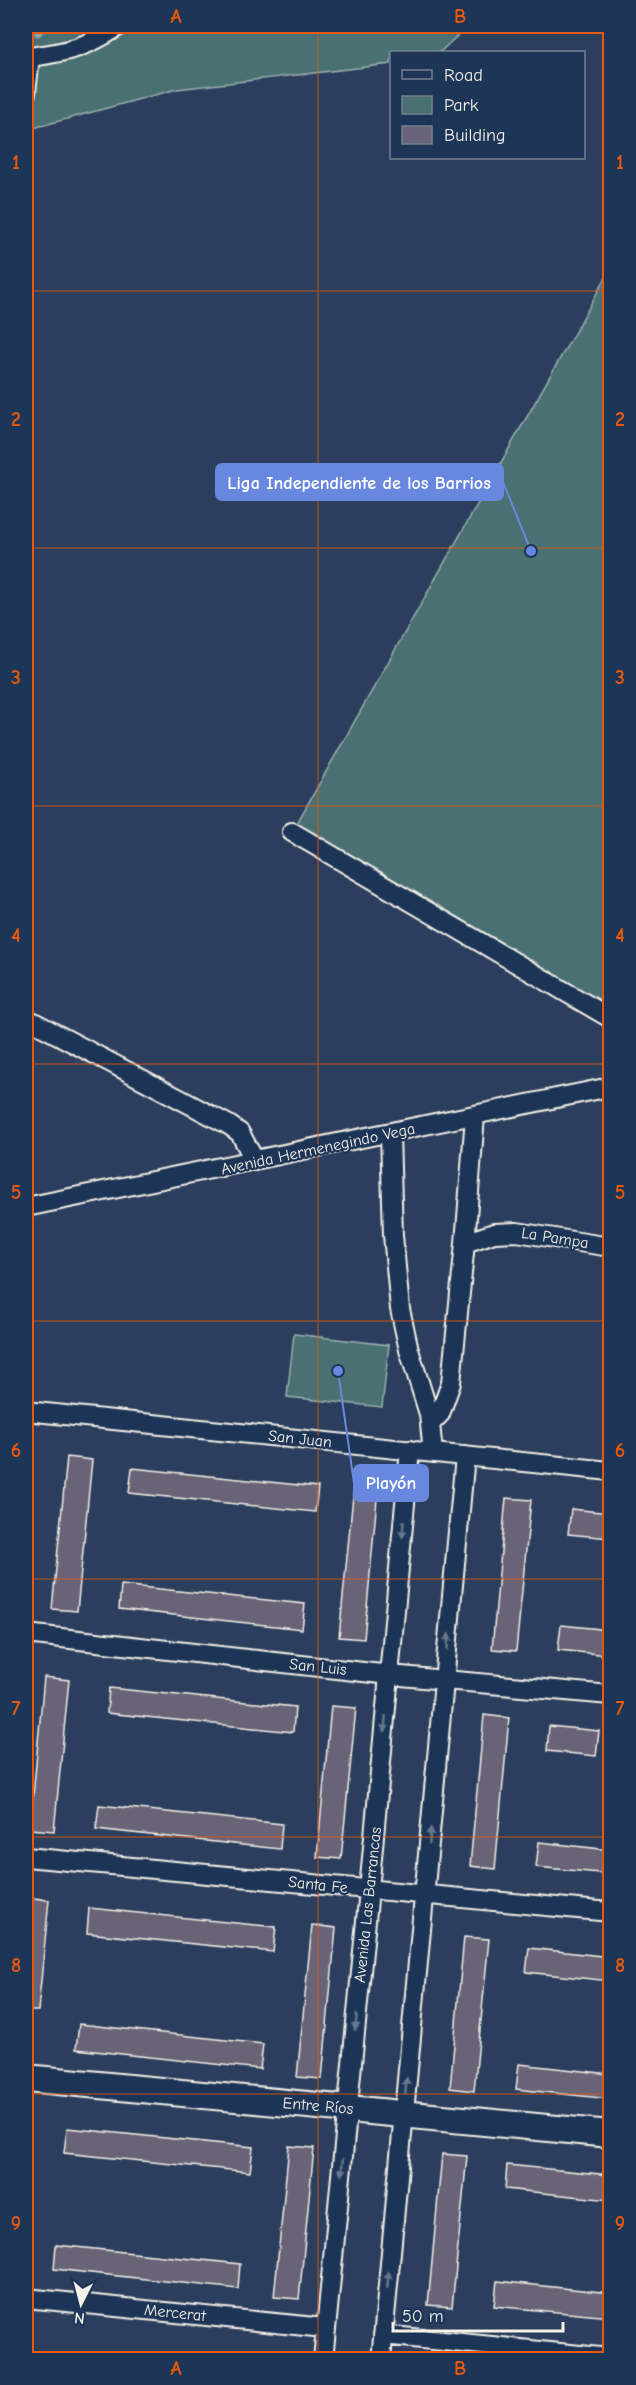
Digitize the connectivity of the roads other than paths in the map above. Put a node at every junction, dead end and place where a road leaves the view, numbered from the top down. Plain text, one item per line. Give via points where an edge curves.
1 (119, 26) edge
2 (28, 56) edge
3 (26, 93) edge
4 (292, 832) dead end
5 (26, 1018) edge
6 (610, 1018) edge
7 (610, 1088) edge
8 (475, 1116) junction
9 (390, 1134) junction
10 (255, 1161) junction
11 (26, 1207) edge
12 (465, 1243) junction
13 (610, 1247) edge
14 (26, 1411) edge
15 (430, 1424) junction
16 (410, 1450) junction
17 (433, 1453) junction
18 (465, 1456) junction
19 (610, 1471) edge
20 (26, 1634) edge
21 (390, 1675) junction
22 (444, 1679) junction
23 (610, 1695) edge
24 (26, 1857) edge
25 (369, 1890) junction
26 (424, 1894) junction
27 (610, 1912) edge
28 (26, 2078) edge
29 (348, 2109) junction
30 (404, 2115) junction
31 (610, 2134) edge
32 (26, 2298) edge
33 (325, 2328) junction
34 (383, 2335) junction
35 (610, 2358) edge
36 (322, 2360) edge
37 (381, 2360) edge

1 - 2 street via 80,48
2 - 3 street
4 - 6 street
5 - 10 street via 229,1125 240,1133
7 - 8 street, Avenida Hermenegindo Vega
8 - 9 street, Avenida Hermenegindo Vega
8 - 12 street
9 - 10 street, Avenida Hermenegindo Vega
9 - 15 street via 400,1309
10 - 11 street, Avenida Hermenegindo Vega
12 - 13 street, La Pampa via 494,1233 517,1232
12 - 15 street via 451,1383 440,1414
14 - 16 street, San Juan
15 - 17 street
16 - 17 street, San Juan
16 -> 21 street, Avenida Las Barrancas
17 - 18 street, San Juan
18 - 19 street, San Juan
22 -> 18 street
20 - 21 street, San Luis
21 - 22 street, San Luis
21 -> 25 street, Avenida Las Barrancas
22 - 23 street, San Luis
26 -> 22 street
24 - 25 street, Santa Fe
25 - 26 street, Santa Fe
25 -> 29 street, Avenida Las Barrancas
26 - 27 street, Santa Fe
30 -> 26 street
28 - 29 street, Entre Ríos
29 - 30 street, Entre Ríos
29 -> 33 street, Avenida Las Barrancas
30 - 31 street, Entre Ríos
34 -> 30 street
32 - 33 street, Mercerat
33 - 36 street, Avenida Las Barrancas
34 - 35 street
34 - 37 street

